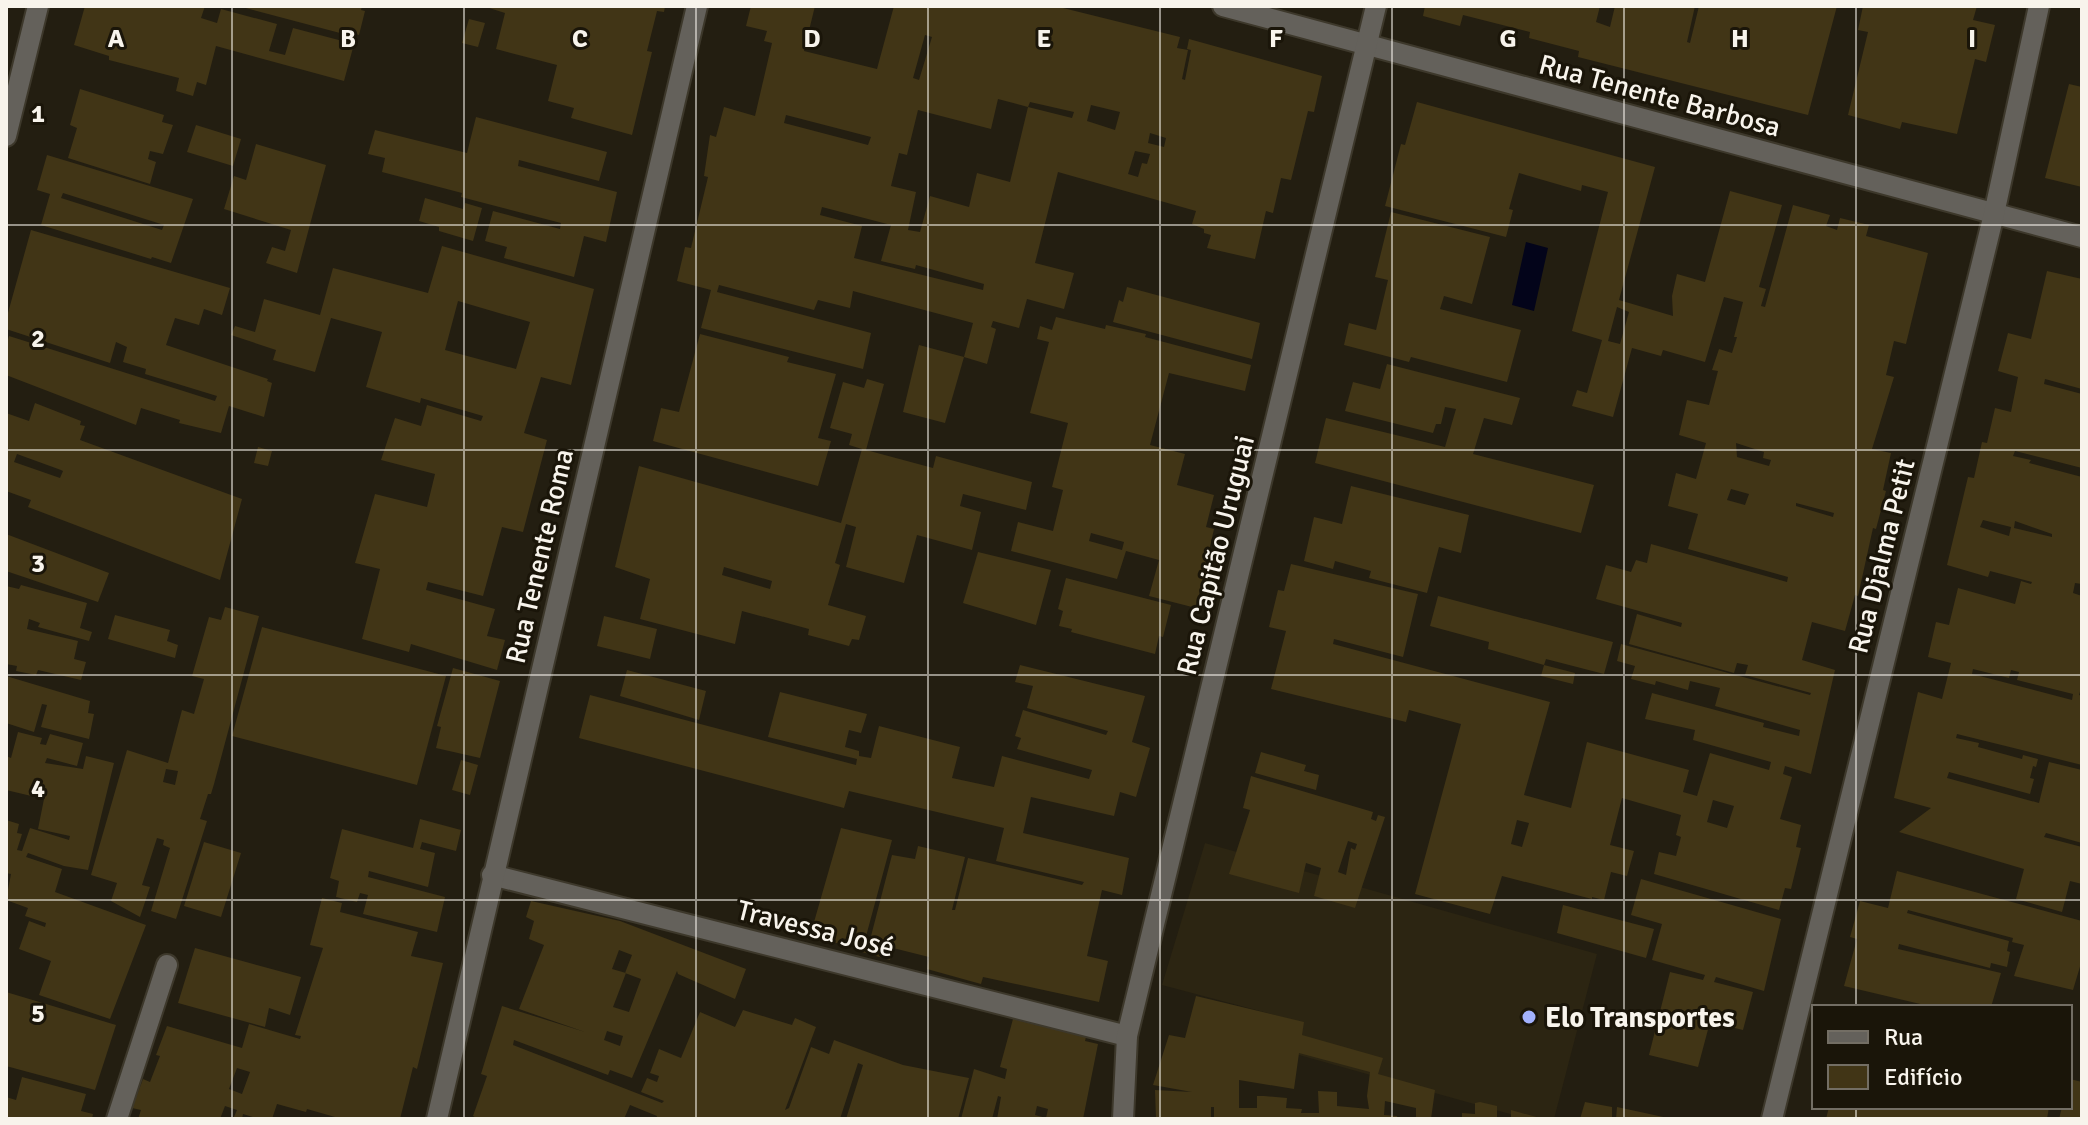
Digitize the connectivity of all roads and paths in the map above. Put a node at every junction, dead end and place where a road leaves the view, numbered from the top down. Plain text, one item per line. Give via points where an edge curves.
1 (38, 6) edge
2 (697, 6) edge
3 (1223, 6) edge
4 (1376, 6) edge
5 (2039, 6) edge
6 (1368, 44) junction
7 (6, 136) edge
8 (1994, 214) junction
9 (2082, 237) edge
10 (492, 875) junction
11 (167, 965) dead end
12 (1127, 1036) junction
13 (117, 1119) edge
14 (437, 1119) edge
15 (1123, 1119) edge
16 (1772, 1119) edge

1 - 7 street
2 - 10 street, Rua Tenente Roma
3 - 6 street, Rua Tenente Barbosa
4 - 6 street, Rua Capitão Uruguai
5 - 8 street, Rua Djalma Petit
6 - 8 street, Rua Tenente Barbosa
6 - 12 street, Rua Capitão Uruguai
8 - 9 street, Rua Tenente Barbosa
8 - 16 street, Rua Djalma Petit
10 - 12 street, Travessa José
10 - 14 street, Rua Tenente Roma
11 - 13 street
12 - 15 street, Rua Capitão Uruguai

